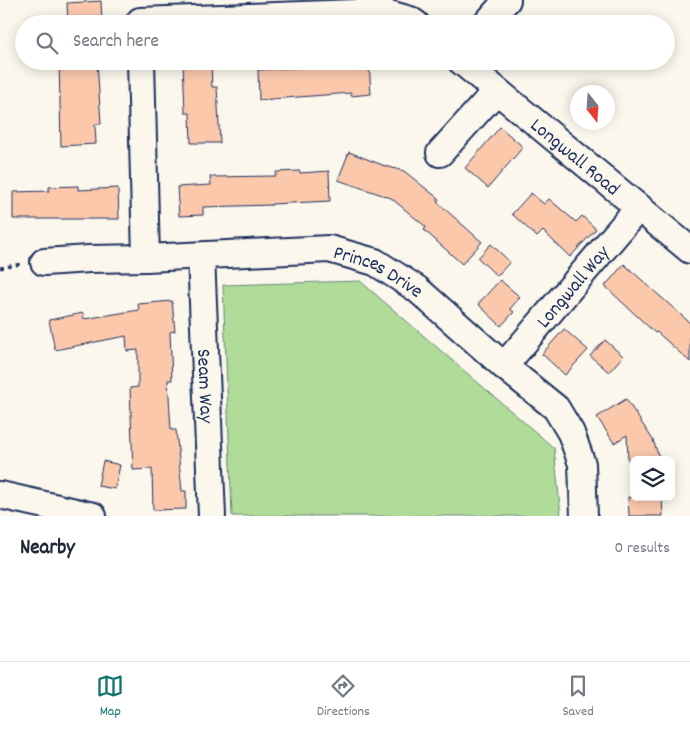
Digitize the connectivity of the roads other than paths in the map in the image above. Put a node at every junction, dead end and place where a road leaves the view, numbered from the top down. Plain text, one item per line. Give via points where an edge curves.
1 (507, 0) edge
2 (139, 15) edge
3 (392, 15) edge
4 (494, 15) edge
5 (141, 70) edge
6 (472, 70) edge
7 (496, 91) junction
8 (440, 153) dead end
9 (639, 207) junction
10 (690, 250) edge
11 (201, 256) junction
12 (146, 258) junction
13 (44, 262) dead end
14 (504, 366) junction
15 (0, 495) edge
16 (93, 516) edge
17 (212, 516) edge
18 (584, 516) edge

1 - 4 street
2 - 3 street via 382,12
5 - 12 street
6 - 7 street, Longwall Road
7 - 8 street
7 - 9 street, Longwall Road
9 - 10 street, Longwall Road
9 - 14 street, Longwall Way
11 - 12 street, Princes Drive
11 - 14 street, Princes Drive via 329,249 375,262 417,289
11 - 17 street, Seam Way
12 - 13 street, Princes Drive
14 - 18 street, Princes Drive via 556,408 571,433 582,464
15 - 16 street

